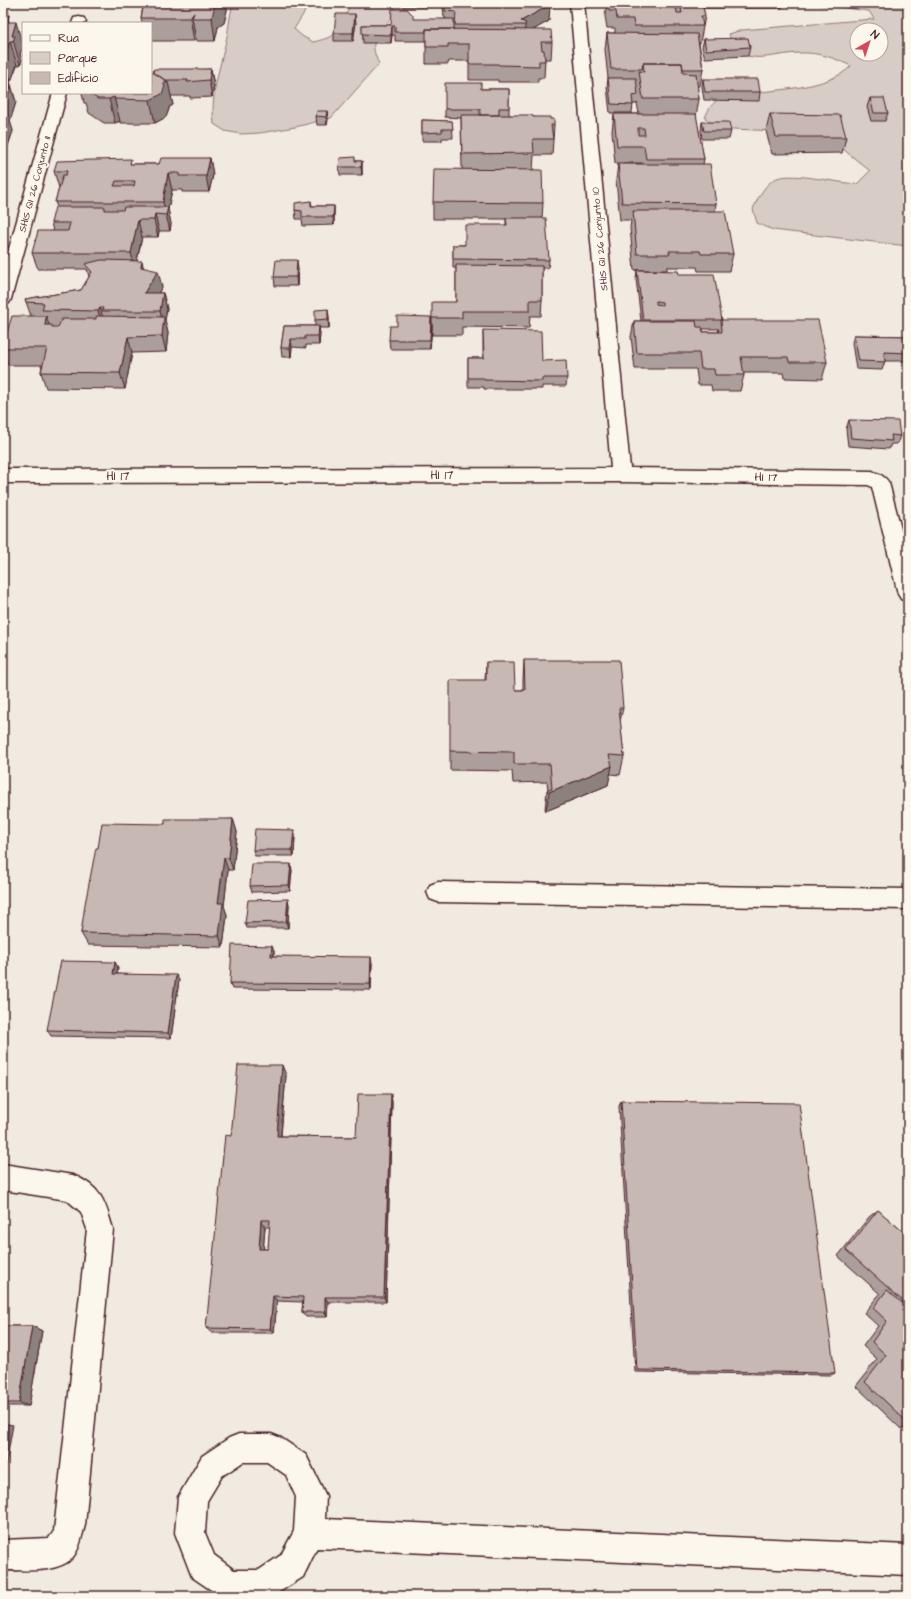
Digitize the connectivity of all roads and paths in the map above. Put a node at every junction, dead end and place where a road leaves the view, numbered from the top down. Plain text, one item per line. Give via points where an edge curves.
1 (577, 3) edge
2 (60, 94) edge
3 (3, 299) edge
4 (621, 475) junction
5 (3, 476) edge
6 (908, 594) edge
7 (438, 892) dead end
8 (908, 899) edge
9 (3, 1177) edge
10 (309, 1533) junction
11 (3, 1555) edge
12 (908, 1560) edge

1 - 4 street, SHIS QI 26 Conjunto 10
2 - 3 street, SHIS QI 26 Conjunto 11
4 - 5 street, HI 17
4 - 6 street, HI 17 via 875,479 880,483
7 - 8 street
9 - 11 street via 73,1188 92,1204 100,1229 70,1525 60,1549 44,1554
10 - 10 street via 311,1496 296,1465 271,1448 239,1448 212,1466 193,1497 190,1533 203,1566 230,1585 263,1585 292,1566
10 - 12 street

